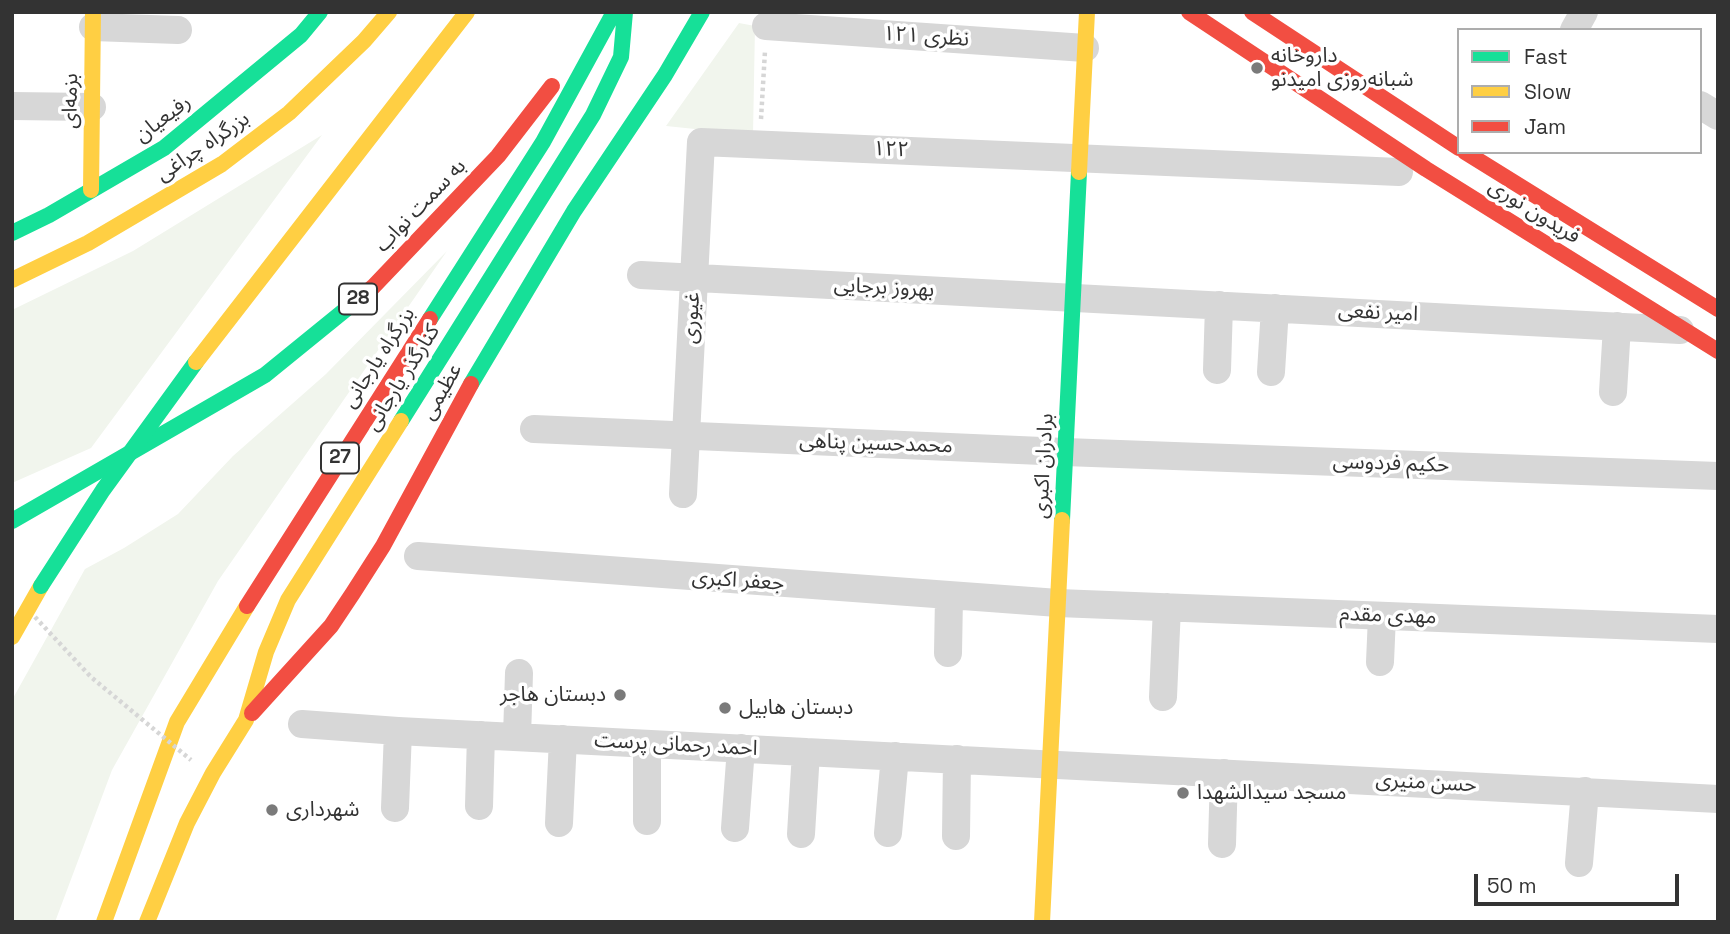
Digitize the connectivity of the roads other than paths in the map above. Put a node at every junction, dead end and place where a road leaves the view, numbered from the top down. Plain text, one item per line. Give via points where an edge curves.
1 (320, 12) edge
2 (389, 12) edge
3 (467, 12) edge
4 (608, 12) edge
5 (614, 12) edge
6 (625, 12) edge
7 (702, 12) edge
8 (719, 12) edge
9 (1087, 12) edge
10 (1189, 12) edge
11 (1252, 12) edge
12 (93, 20) edge
13 (766, 26) road end
14 (178, 30) dead end
15 (1085, 48) junction
16 (665, 75) junction
17 (12, 106) edge
18 (1702, 106) edge
19 (92, 107) junction
20 (1718, 116) edge
21 (701, 142) joint
22 (1457, 147) edge
23 (1467, 154) edge
24 (1080, 158) junction
25 (1399, 172) dead end
26 (1486, 178) edge
27 (91, 190) junction
28 (12, 212) edge
29 (49, 215) junction
30 (12, 233) edge
31 (641, 275) dead end
32 (695, 278) junction
33 (12, 280) edge
34 (1073, 298) junction
35 (1219, 305) junction
36 (1276, 308) junction
37 (1718, 309) edge
38 (1617, 326) junction
39 (1682, 330) junction
40 (1718, 351) edge
41 (1217, 370) dead end
42 (1271, 372) dead end
43 (1613, 392) dead end
44 (534, 429) dead end
45 (686, 436) junction
46 (1065, 452) junction
47 (1718, 476) edge
48 (683, 494) dead end
49 (12, 519) edge
50 (418, 556) dead end
51 (301, 579) junction
52 (353, 593) junction
53 (948, 597) junction
54 (1058, 603) junction
55 (1167, 607) junction
56 (302, 609) dead end
57 (1382, 616) junction
58 (316, 622) dead end
59 (1718, 629) edge
60 (12, 637) edge
61 (948, 653) dead end
62 (1380, 662) dead end
63 (519, 673) dead end
64 (1163, 697) dead end
65 (246, 720) junction
66 (302, 724) dead end
67 (398, 731) junction
68 (481, 736) junction
69 (517, 737) junction
70 (563, 739) junction
71 (647, 744) junction
72 (741, 748) junction
73 (806, 752) junction
74 (895, 756) junction
75 (957, 759) junction
76 (1050, 764) junction
77 (1224, 774) junction
78 (1585, 791) junction
79 (1718, 799) edge
80 (479, 806) dead end
81 (395, 808) dead end
82 (647, 821) dead end
83 (559, 823) dead end
84 (736, 828) dead end
85 (888, 833) dead end
86 (801, 834) dead end
87 (956, 836) dead end
88 (1222, 844) dead end
89 (1579, 863) dead end
90 (104, 922) edge
91 (147, 922) edge
92 (1042, 922) edge

1 - 27 main road, رفیعیان via 301,35 164,148
2 - 33 main road, بزرگراه چراغی via 289,113 222,164 88,243
3 - 60 main road, bridge via 182,380 103,490
4 - 49 main road, به سمت نواب / 28 via 498,156 373,287 265,375
5 - 90 main road, بزرگراه یارجانی / 27 via 543,142 270,567 177,722
6 - 51 main road, کنارگذر یارجانی via 621,57 593,116
7 - 16 main road
8 - 16 main road
9 - 15 main road, برادران اکبری
10 - 26 main road, فریدون نوری
11 - 22 main road
12 - 14 street
12 - 19 main road, بزمه‌ای
13 - 15 street, نظری ۱۲۱
15 - 24 main road, برادران اکبری
16 - 52 main road, عظیمی via 573,211 498,335
17 - 19 street
18 - 20 street
19 - 27 main road, بزمه‌ای
21 - 24 street, ۱۲۲
21 - 32 street, غیوری
23 - 26 main road, فریدون نوری
24 - 25 street, ۱۲۲
24 - 34 main road, برادران اکبری
26 - 37 main road, فریدون نوری
26 - 39 main road, فریدون نوری
27 - 29 main road, رفیعیان
28 - 29 street
29 - 30 main road, رفیعیان
31 - 32 street, بهروز برجایی
32 - 34 street, بهروز برجایی
32 - 45 street, غیوری
34 - 35 street, امیر نفعی
34 - 46 main road, برادران اکبری
35 - 36 street, امیر نفعی
35 - 41 street
36 - 38 street, امیر نفعی via 1385,305
36 - 42 street
38 - 39 street, امیر نفعی
38 - 43 street
39 - 40 main road, فریدون نوری
44 - 45 street, محمدحسین پناهی
45 - 46 street, محمدحسین پناهی
45 - 48 street, غیوری
46 - 47 street, حکیم فردوسی
46 - 54 main road, برادران اکبری
50 - 53 street, جعفر اکبری
51 - 56 main road
51 - 65 main road, کنارگذر یارجانی via 278,621
52 - 58 main road via 332,615
52 - 65 main road, عظیمی via 331,626
53 - 54 street, جعفر اکبری
53 - 61 street
54 - 55 street, مهدی مقدم
54 - 76 main road, برادران اکبری
55 - 57 street, مهدی مقدم
55 - 64 street
57 - 59 street, مهدی مقدم
57 - 62 street
63 - 69 street
65 - 91 main road, کنارگذر یارجانی via 187,823
66 - 67 street, احمد رحمانی پرست
67 - 68 street, احمد رحمانی پرست
67 - 81 street
68 - 69 street, احمد رحمانی پرست
68 - 80 street
69 - 70 street, احمد رحمانی پرست
70 - 71 street, احمد رحمانی پرست
70 - 83 street
71 - 72 street, احمد رحمانی پرست
71 - 82 street
72 - 73 street, احمد رحمانی پرست
72 - 84 street
73 - 74 street, احمد رحمانی پرست
73 - 86 street
74 - 75 street, احمد رحمانی پرست
74 - 85 street
75 - 76 street, احمد رحمانی پرست
75 - 87 street
76 - 77 street, حسن منیری
76 - 92 main road, برادران اکبری
77 - 78 street, حسن منیری
77 - 88 street
78 - 79 street, حسن منیری
78 - 89 street

